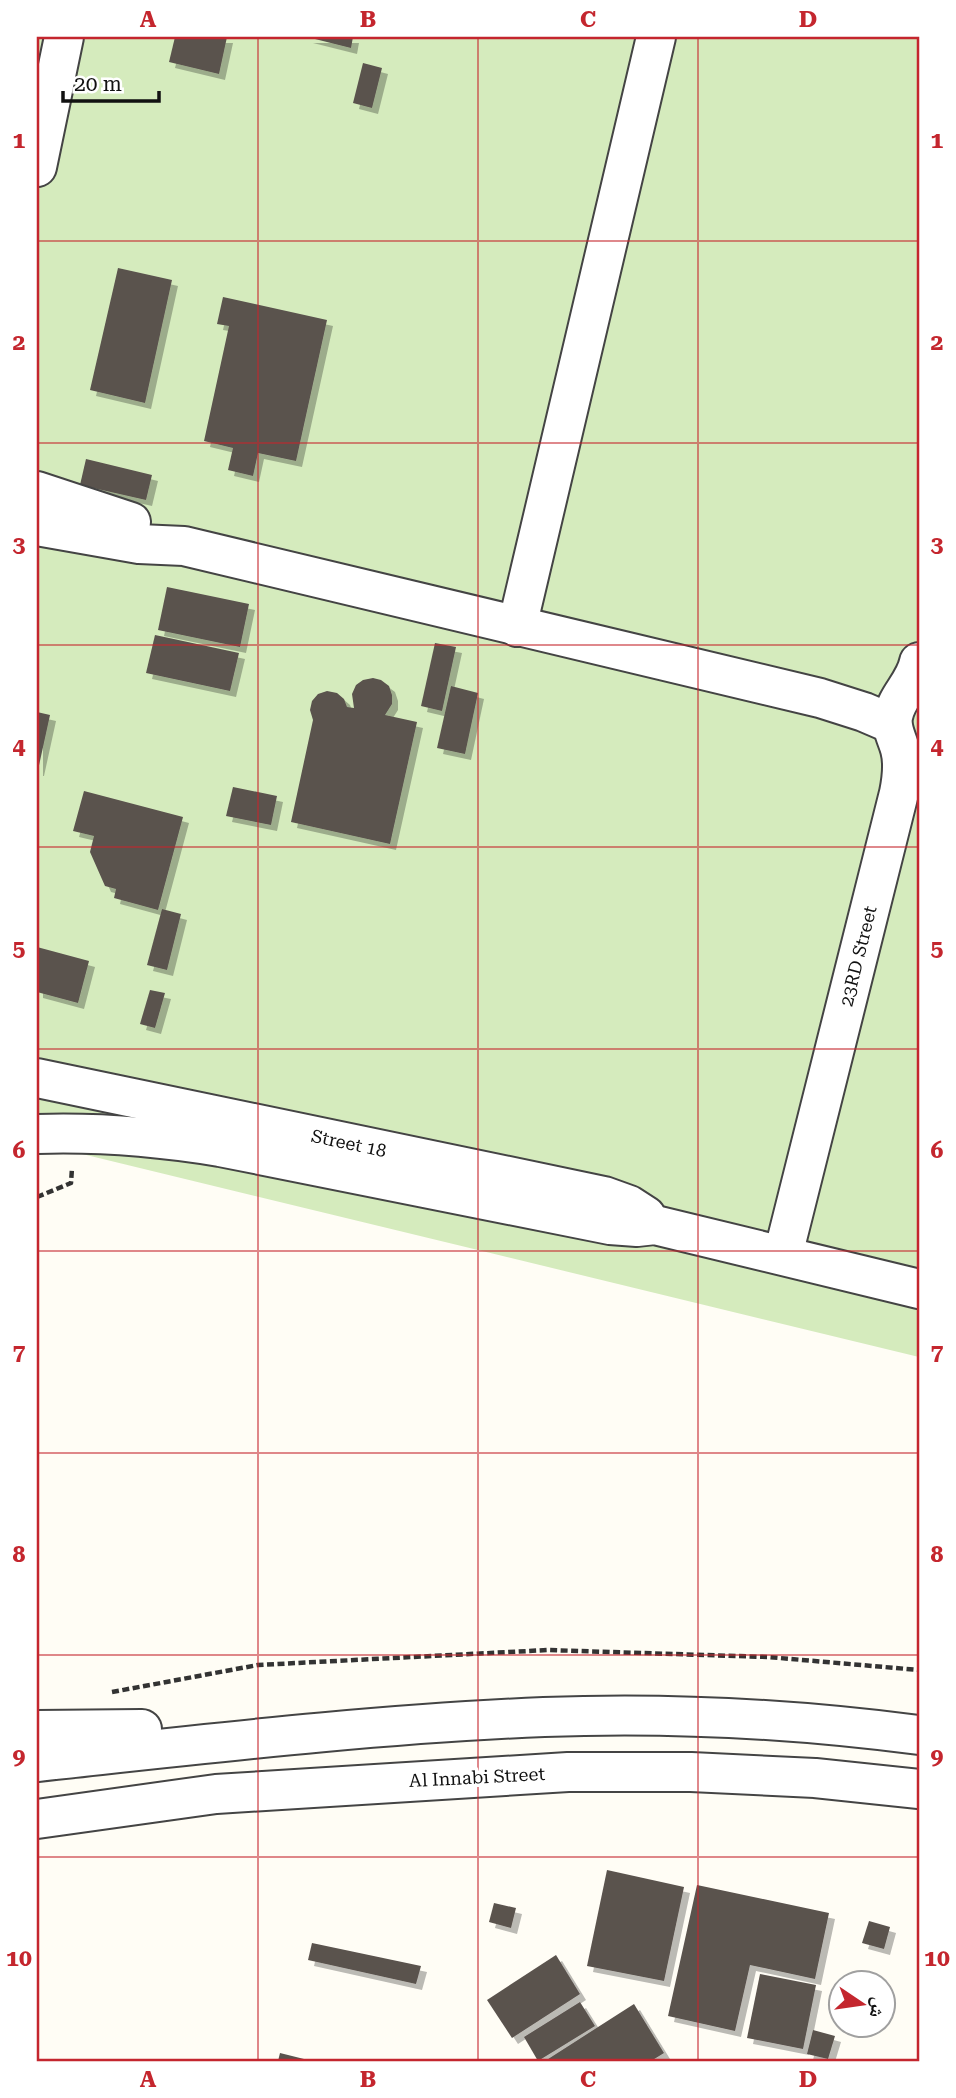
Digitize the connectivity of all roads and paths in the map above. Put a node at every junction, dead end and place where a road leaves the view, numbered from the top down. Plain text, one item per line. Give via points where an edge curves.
1 (64, 37) edge
2 (656, 37) edge
3 (37, 167) edge
4 (37, 491) edge
5 (37, 526) edge
6 (184, 546) junction
7 (517, 627) junction
8 (919, 662) edge
9 (892, 724) junction
10 (37, 1078) edge
11 (37, 1134) edge
12 (655, 1225) junction
13 (783, 1255) junction
14 (919, 1289) edge
15 (919, 1670) edge
16 (101, 1694) dead end
17 (37, 1730) edge
18 (919, 1735) edge
19 (228, 1741) junction
20 (37, 1762) edge
21 (919, 1789) edge
22 (37, 1819) edge

1 - 3 street
2 - 7 street
4 - 6 street via 141,525
5 - 6 street via 139,544
6 - 7 street
7 - 9 street via 820,698
8 - 9 street
9 - 13 street, 23RD Street via 902,762 899,793
10 - 12 street, Street 18 via 604,1196 642,1212
11 - 12 street, Street 18 via 167,1138 610,1225
12 - 13 street, Street 18
13 - 14 street, Street 18
15 - 16 path via 768,1657 548,1650 258,1665
17 - 19 street via 135,1728
18 - 19 street via 759,1720 652,1716 439,1722
19 - 20 street
21 - 22 street, Al Innabi Street via 815,1778 568,1772 216,1794

